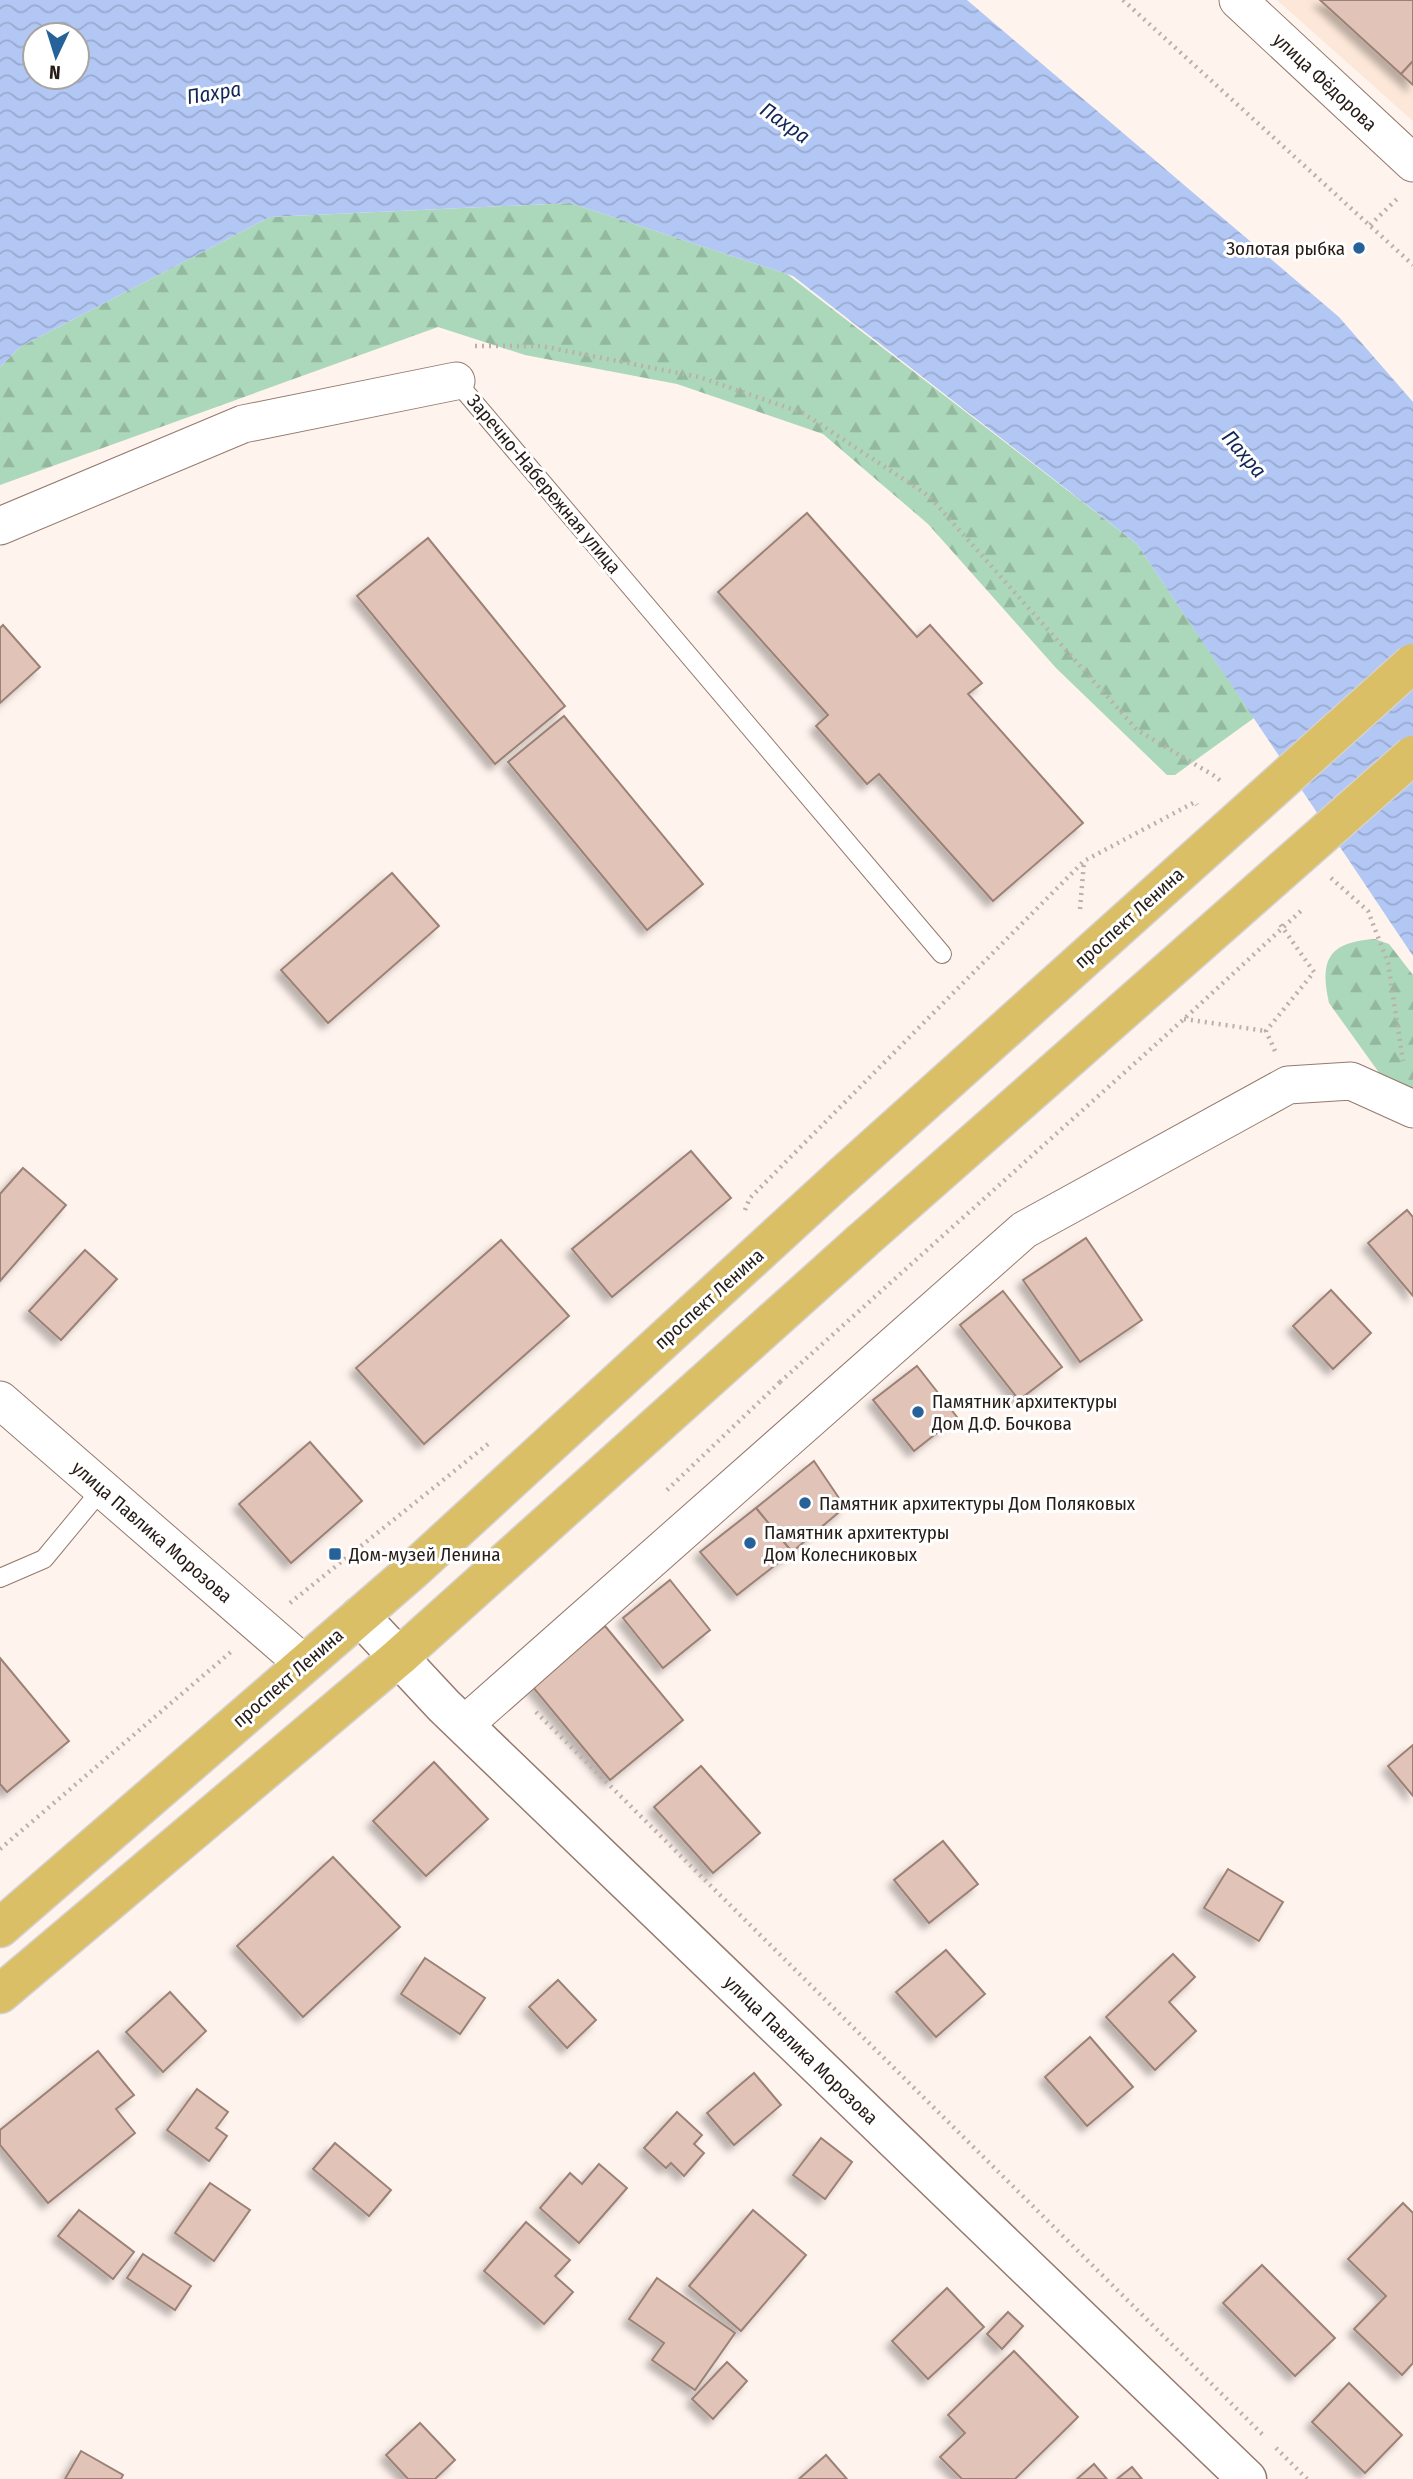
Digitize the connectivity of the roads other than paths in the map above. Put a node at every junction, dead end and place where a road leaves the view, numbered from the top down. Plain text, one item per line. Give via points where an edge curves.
1 (1238, 0) edge
2 (1409, 178) edge
3 (456, 381) joint
4 (0, 526) edge
5 (1413, 663) edge
6 (1413, 755) edge
7 (942, 954) dead end
8 (1412, 1108) edge
9 (0, 1400) edge
10 (102, 1489) junction
11 (0, 1578) edge
12 (360, 1616) junction
13 (399, 1657) junction
14 (303, 1664) junction
15 (464, 1725) junction
16 (0, 1928) edge
17 (0, 1994) edge
18 (1247, 2479) edge

1 - 2 street, улица Фёдорова
3 - 4 street, Заречно-Набережная улица via 243,424
3 - 7 lane, Заречно-Набережная улица
5 - 12 main road, проспект Ленина, bridge
6 - 13 main road, bridge
8 - 15 street via 1351,1081 1288,1085 1024,1230
9 - 10 street, улица Павлика Морозова
10 - 11 lane via 44,1559
10 - 14 street, улица Павлика Морозова
12 - 13 street, улица Павлика Морозова
12 - 14 main road, проспект Ленина
13 - 15 street, улица Павлика Морозова
13 - 17 main road
14 - 16 main road, проспект Ленина
15 - 18 street, улица Павлика Морозова

